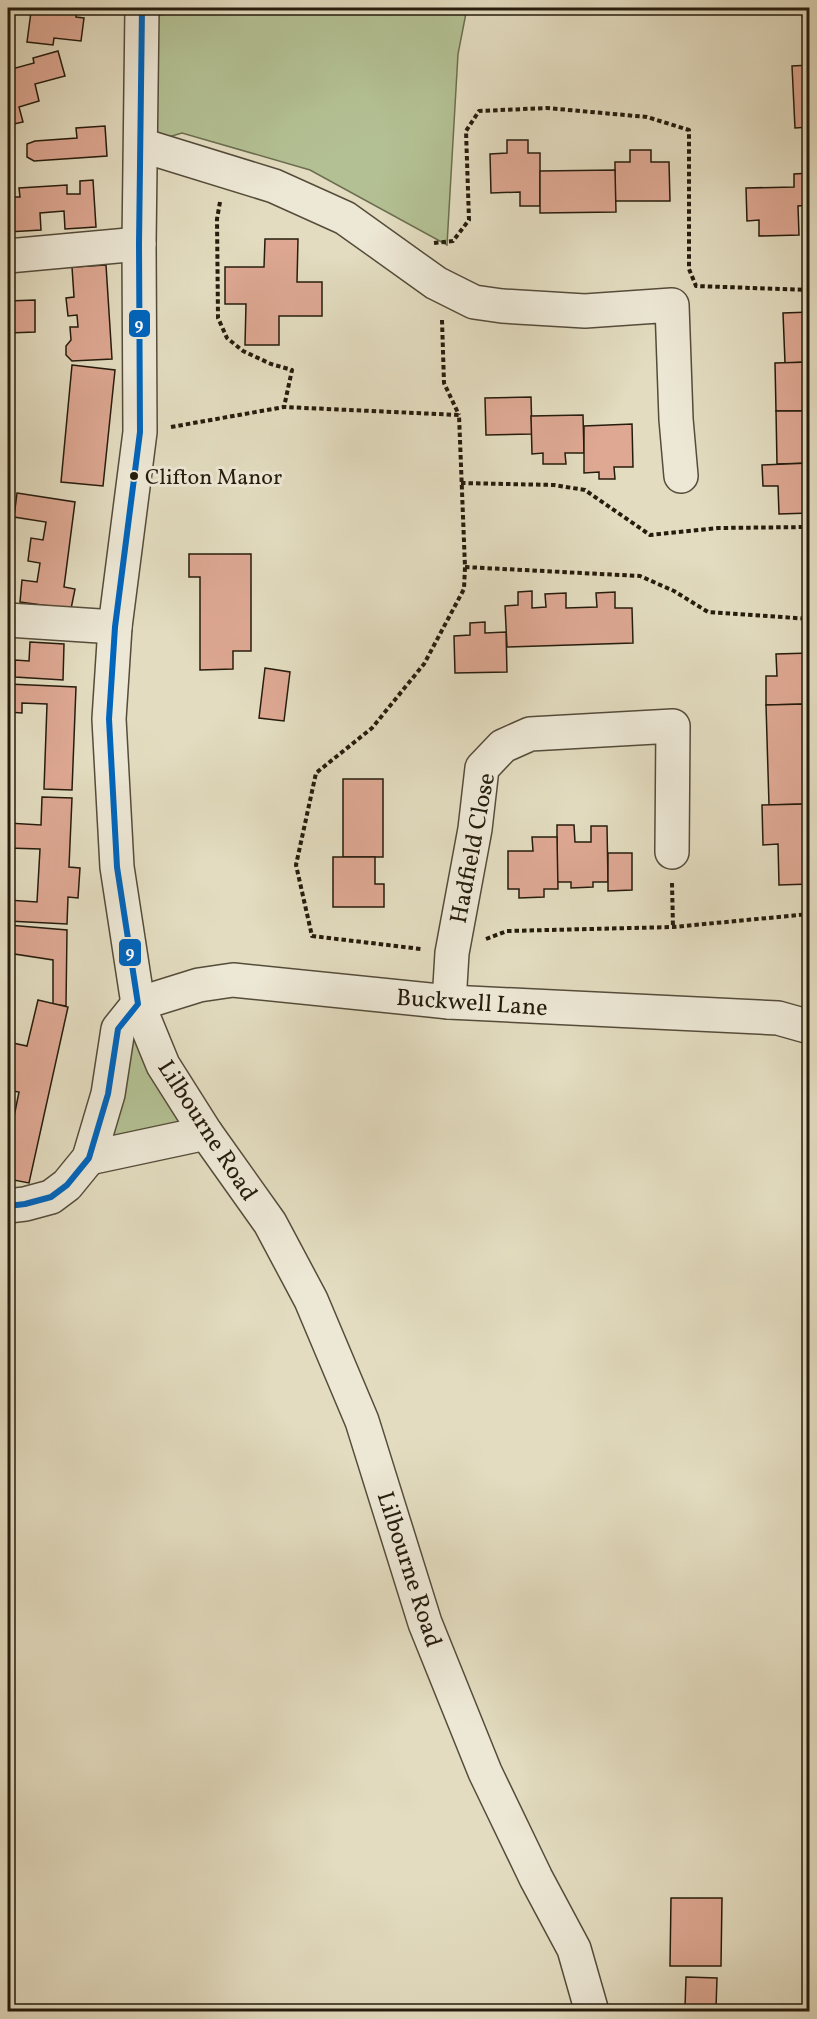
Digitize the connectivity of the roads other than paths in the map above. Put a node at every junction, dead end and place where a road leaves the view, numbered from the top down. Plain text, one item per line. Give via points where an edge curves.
1 (142, 8) edge
2 (141, 145) junction
3 (139, 244) junction
4 (8, 256) edge
5 (681, 476) dead end
6 (8, 620) edge
7 (115, 627) junction
8 (672, 852) road end
9 (449, 1002) junction
10 (138, 1004) junction
11 (810, 1026) edge
12 (206, 1133) junction
13 (89, 1158) junction
14 (8, 1206) edge
15 (592, 2012) edge

1 - 2 street, Lilbourne Road
2 - 3 street, Lilbourne Road
2 - 5 street via 274,186 345,218 406,262 474,302 585,310 672,305
3 - 4 street
3 - 7 street, Lilbourne Road via 140,432
6 - 7 street
7 - 10 street, Lilbourne Road via 109,719 117,867
8 - 9 street, Hadfield Close via 673,726 530,734 503,746 482,768 452,953
9 - 10 street, Buckwell Lane via 233,980 199,985
9 - 11 street, Buckwell Lane via 778,1018
10 - 12 street, Lilbourne Road via 163,1065
10 - 13 street via 118,1029 108,1094
12 - 13 street
12 - 15 street, Lilbourne Road via 270,1223 311,1300 362,1421 425,1623 485,1772 574,1949
13 - 14 street via 67,1185 51,1197

